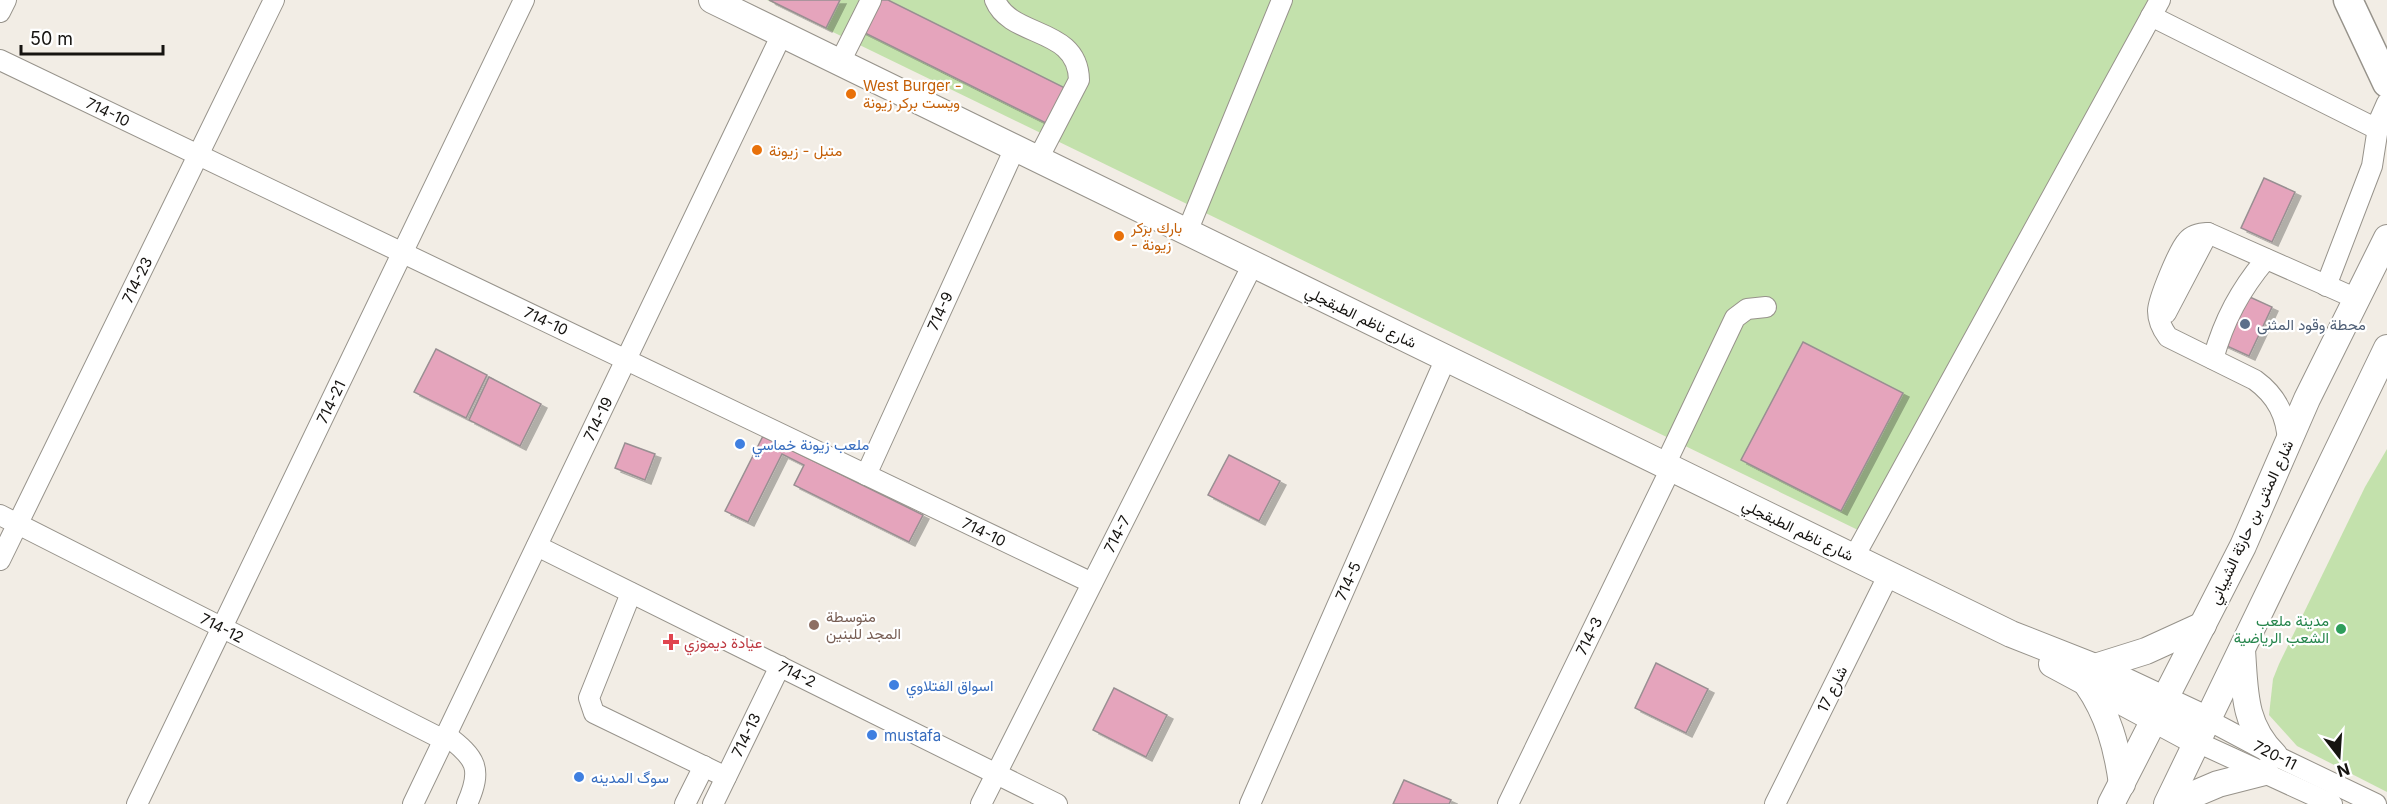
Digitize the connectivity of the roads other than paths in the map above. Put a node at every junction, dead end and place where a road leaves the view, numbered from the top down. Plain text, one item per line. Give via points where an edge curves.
1 (6, 0) edge
2 (274, 0) edge
3 (524, 0) edge
4 (712, 0) edge
5 (871, 0) edge
6 (995, 0) edge
7 (1282, 0) edge
8 (2348, 0) edge
9 (2155, 8) edge
10 (0, 12) edge
11 (782, 34) junction
12 (0, 60) edge
13 (840, 62) junction
14 (2387, 83) edge
15 (2387, 103) edge
16 (2377, 129) junction
17 (1015, 148) junction
18 (198, 155) junction
19 (1038, 159) junction
20 (1187, 232) junction
21 (2387, 238) edge
22 (402, 253) junction
23 (2266, 259) junction
24 (1253, 264) junction
25 (2326, 285) junction
26 (2357, 299) junction
27 (1766, 307) dead end
28 (2387, 348) edge
29 (1446, 358) junction
30 (2213, 359) junction
31 (626, 360) junction
32 (2387, 364) edge
33 (2361, 403) junction
34 (2289, 443) junction
35 (1668, 467) junction
36 (866, 475) junction
37 (9, 520) edge
38 (537, 546) junction
39 (1854, 557) junction
40 (0, 560) edge
41 (1889, 574) junction
42 (1092, 583) junction
43 (631, 592) junction
44 (2203, 626) junction
45 (222, 628) junction
46 (2242, 649) junction
47 (780, 666) junction
48 (2091, 675) junction
49 (2159, 710) junction
50 (2202, 731) junction
51 (445, 738) junction
52 (2270, 764) junction
53 (704, 766) junction
54 (996, 773) junction
55 (726, 777) junction
56 (2117, 794) edge
57 (137, 804) edge
58 (413, 804) edge
59 (467, 804) edge
60 (685, 804) edge
61 (712, 804) edge
62 (981, 804) edge
63 (1057, 804) edge
64 (1250, 804) edge
65 (1508, 804) edge
66 (1775, 804) edge
67 (2169, 804) edge
68 (2332, 804) edge
69 (2376, 804) edge

1 - 10 street
2 - 18 street, 714-23
3 - 22 street, 714-21
4 - 11 main road, شارع ناظم الطبقجلي
5 - 13 street
6 - 19 street via 1006,17 1054,39 1070,52 1078,70 1079,80
7 - 20 street
8 - 14 highway
9 - 16 street
9 - 39 street
11 - 13 main road, شارع ناظم الطبقجلي
11 - 31 street, 714-19
12 - 18 street, 714-10
13 - 17 main road, شارع ناظم الطبقجلي
15 - 16 street
16 - 25 street via 2372,166
17 - 19 main road, شارع ناظم الطبقجلي
17 - 36 street, 714-9
18 - 22 street, 714-10
18 - 37 street, 714-23
19 - 20 main road, شارع ناظم الطبقجلي
20 - 24 main road, شارع ناظم الطبقجلي
21 - 26 main road, شارع المثنى بن حارثة الشيباني
22 - 31 street, 714-10
22 - 45 street, 714-21
23 - 25 street
23 - 30 street via 2227,316
23 - 30 street via 2208,233 2196,235 2183,246 2159,301 2161,324 2168,337
24 - 29 main road, شارع ناظم الطبقجلي
24 - 42 street, 714-7
25 - 26 street
26 - 34 main road, شارع المثنى بن حارثة الشيباني
27 - 35 street, 714-3 via 1747,309 1735,318
28 - 33 main road
29 - 35 main road, شارع ناظم الطبقجلي
29 - 64 street, 714-5
30 - 34 street via 2255,380 2271,394 2284,415
31 - 36 street, 714-10
31 - 38 street, 714-19
32 - 33 main road
33 - 46 main road
34 - 44 main road, شارع المثنى بن حارثة الشيباني
35 - 39 main road, شارع ناظم الطبقجلي
35 - 65 street, 714-3
36 - 42 street, 714-10
37 - 40 street, 714-23
37 - 45 street, 714-12
38 - 43 street, 714-2
38 - 51 street, 714-19
39 - 41 main road, شارع ناظم الطبقجلي
41 - 48 main road, شارع ناظم الطبقجلي via 2011,634 2040,656
41 - 66 street, شارع 17
42 - 54 street, 714-7
43 - 47 street, 714-2
43 - 53 street via 589,698 590,706 594,713
44 - 48 main road
44 - 49 main road, شارع المثنى بن حارثة الشيباني
45 - 51 street, 714-12
45 - 57 street, 714-21
46 - 50 main road
46 - 52 main road via 2249,715
47 - 54 street, 714-2
47 - 55 street, 714-13
48 - 49 main road, شارع ناظم الطبقجلي
48 - 56 main road via 2095,696 2111,730
49 - 50 main road, شارع ناظم الطبقجلي
49 - 56 main road, شارع المثنى بن حارثة الشيباني
50 - 52 street, 720-11
50 - 67 main road
51 - 58 street, 714-19
51 - 59 street, 714-12 via 468,752 472,761 476,777
52 - 67 main road
52 - 68 street, 720-11
52 - 69 street, 720-11
53 - 55 street
53 - 60 street
54 - 62 street, 714-7
54 - 63 street, 714-2
55 - 61 street, 714-13

